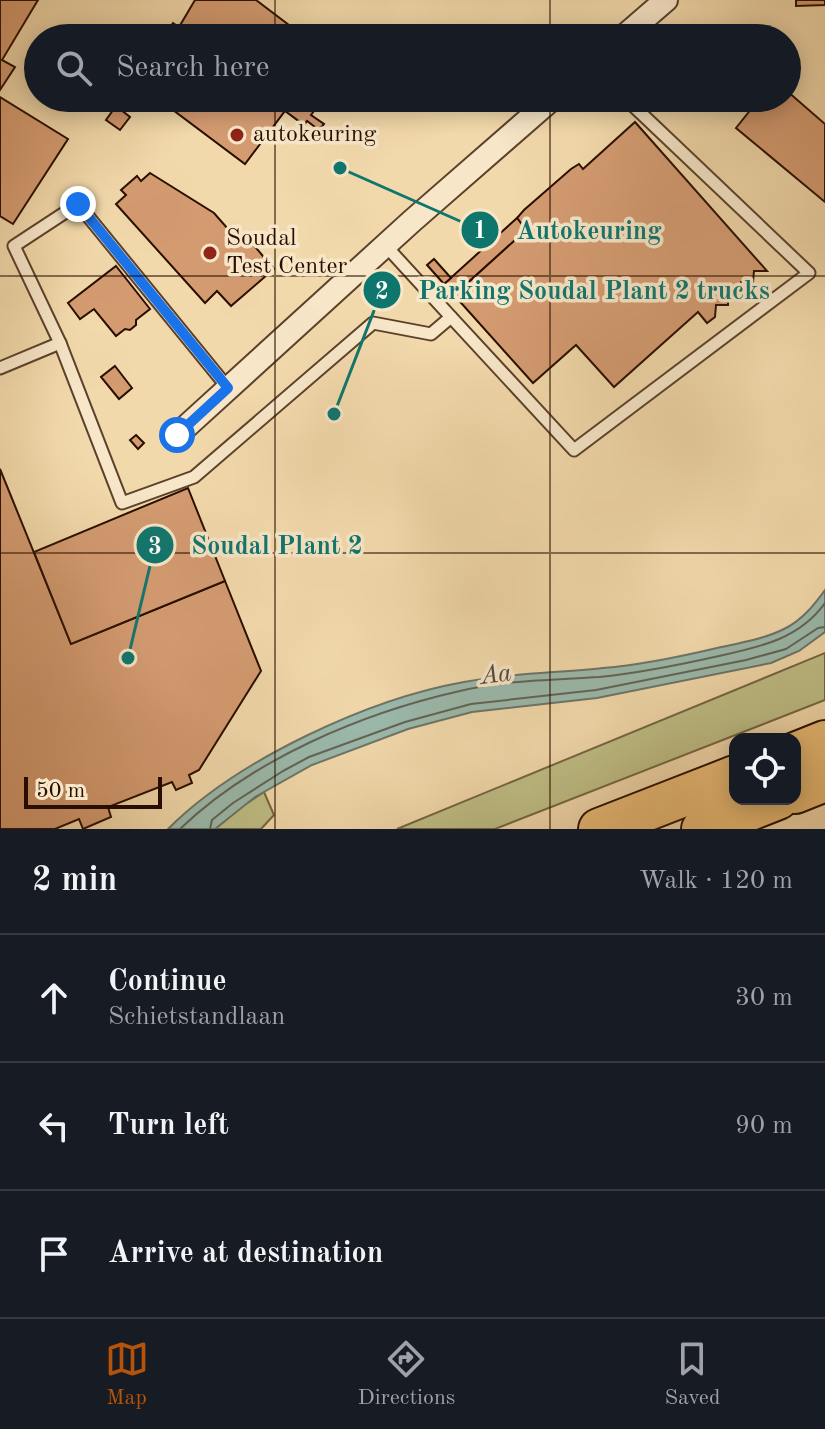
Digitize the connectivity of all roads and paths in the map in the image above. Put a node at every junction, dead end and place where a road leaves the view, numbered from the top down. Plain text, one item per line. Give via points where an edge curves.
1 (666, 0) edge
2 (638, 24) edge
3 (537, 112) edge
4 (640, 112) edge
5 (385, 245) junction
6 (451, 317) junction
7 (60, 343) junction
8 (0, 368) edge
9 (228, 388) junction
10 (177, 435) dead end
11 (825, 741) edge
12 (801, 751) edge
13 (729, 778) edge
14 (825, 781) edge
15 (801, 791) edge
16 (763, 805) edge
17 (599, 829) edge
18 (702, 829) edge

1 - 2 street
3 - 5 street
4 - 6 lane via 809,273 574,450
5 - 6 lane
5 - 9 street
6 - 7 lane via 431,334 373,323 194,477 122,503
7 - 8 lane
7 - 9 lane via 14,246 78,204
9 - 10 street
11 - 12 highway
13 - 17 highway
14 - 15 highway
16 - 18 highway

